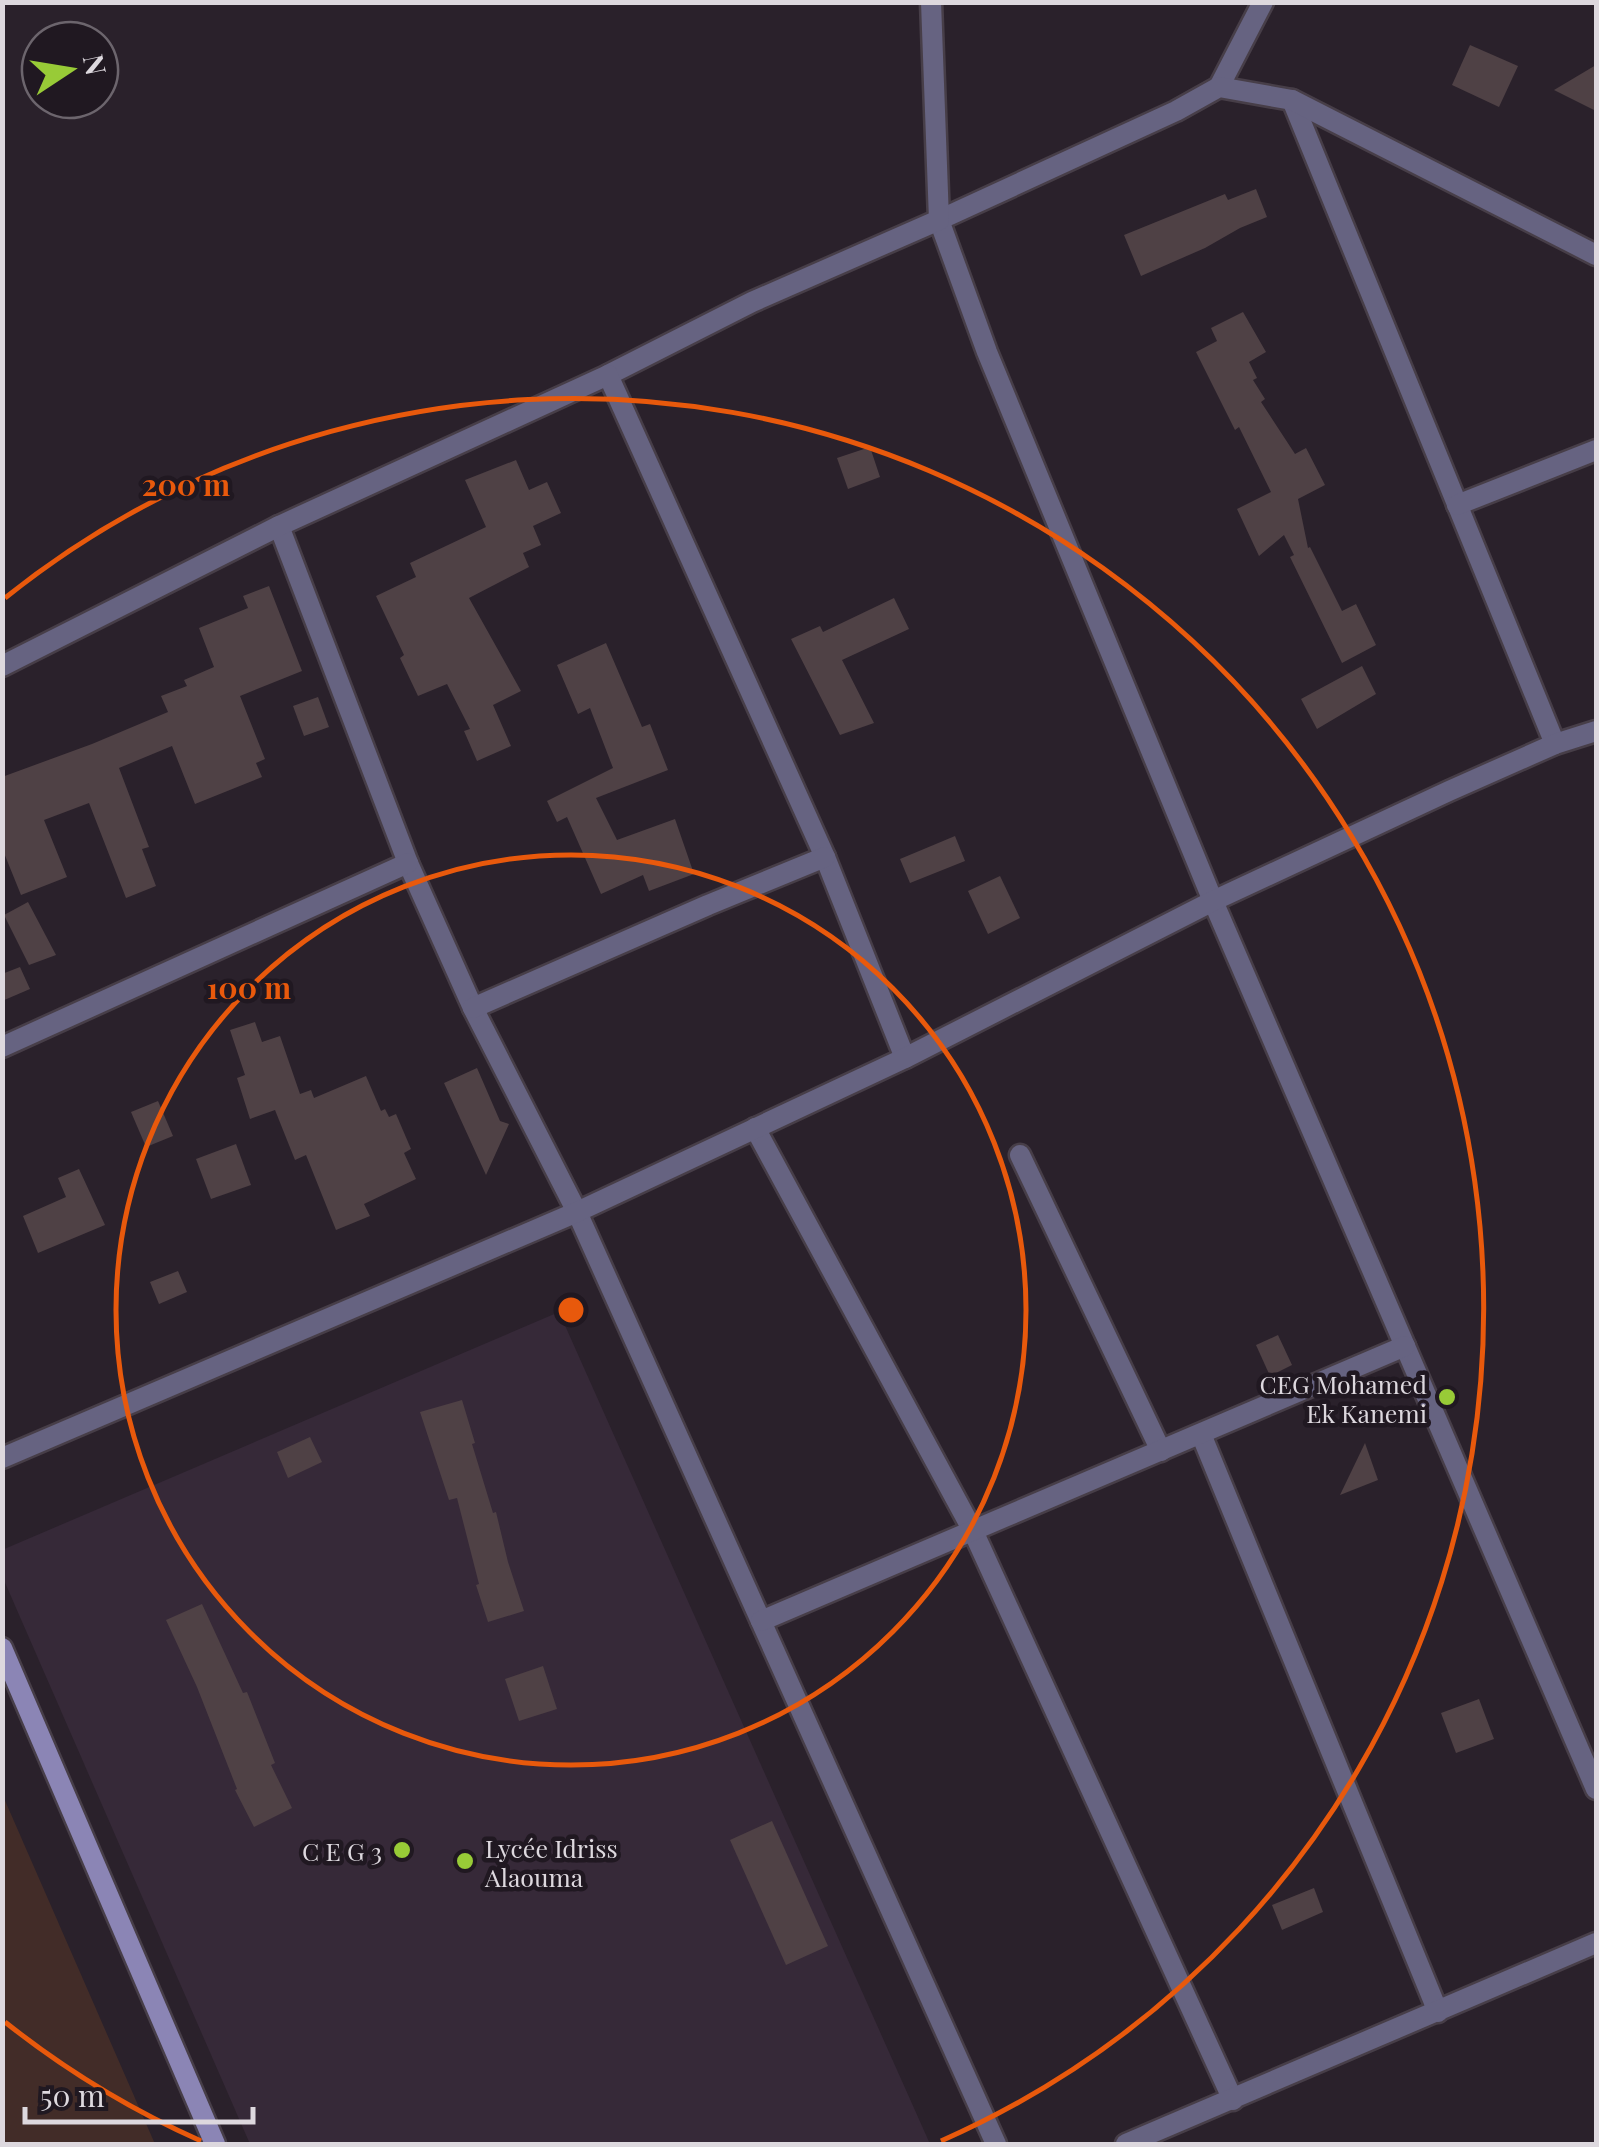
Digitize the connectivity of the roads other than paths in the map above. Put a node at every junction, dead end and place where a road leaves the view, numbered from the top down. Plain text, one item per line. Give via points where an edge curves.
1 (931, 2) edge
2 (1263, 2) edge
3 (1219, 87) junction
4 (1292, 100) junction
5 (939, 220) junction
6 (1596, 255) edge
7 (608, 374) junction
8 (1596, 450) edge
9 (1458, 505) junction
10 (279, 526) junction
11 (2, 666) edge
12 (1596, 732) edge
13 (1555, 744) junction
14 (825, 857) junction
15 (408, 864) junction
16 (1213, 901) junction
17 (473, 1008) junction
18 (2, 1047) edge
19 (905, 1058) junction
20 (755, 1128) junction
21 (1020, 1154) dead end
22 (577, 1212) junction
23 (1405, 1346) junction
24 (1201, 1434) junction
25 (1161, 1451) junction
26 (2, 1458) edge
27 (973, 1531) junction
28 (761, 1622) junction
29 (2, 1648) edge
30 (1596, 1789) edge
31 (1596, 1942) edge
32 (1438, 2012) junction
33 (1233, 2100) junction
34 (214, 2144) edge
35 (996, 2144) edge
36 (1126, 2144) edge

1 - 5 street
2 - 3 street
3 - 4 street
3 - 5 street
4 - 6 street
4 - 9 street
5 - 7 street
5 - 16 street
7 - 10 street
7 - 14 street
8 - 9 street
9 - 13 street
10 - 11 street
10 - 15 street
12 - 13 street
13 - 16 street
14 - 17 street
14 - 19 street
15 - 17 street
15 - 18 street
16 - 19 street
16 - 23 street
17 - 22 street
19 - 20 street
20 - 22 street
20 - 27 street
21 - 25 street
22 - 26 street
22 - 28 street
23 - 24 street
23 - 30 street
24 - 25 street
24 - 32 street
25 - 27 street
27 - 28 street
27 - 33 street
28 - 35 street
29 - 34 street
31 - 32 street
32 - 33 street
33 - 36 street

